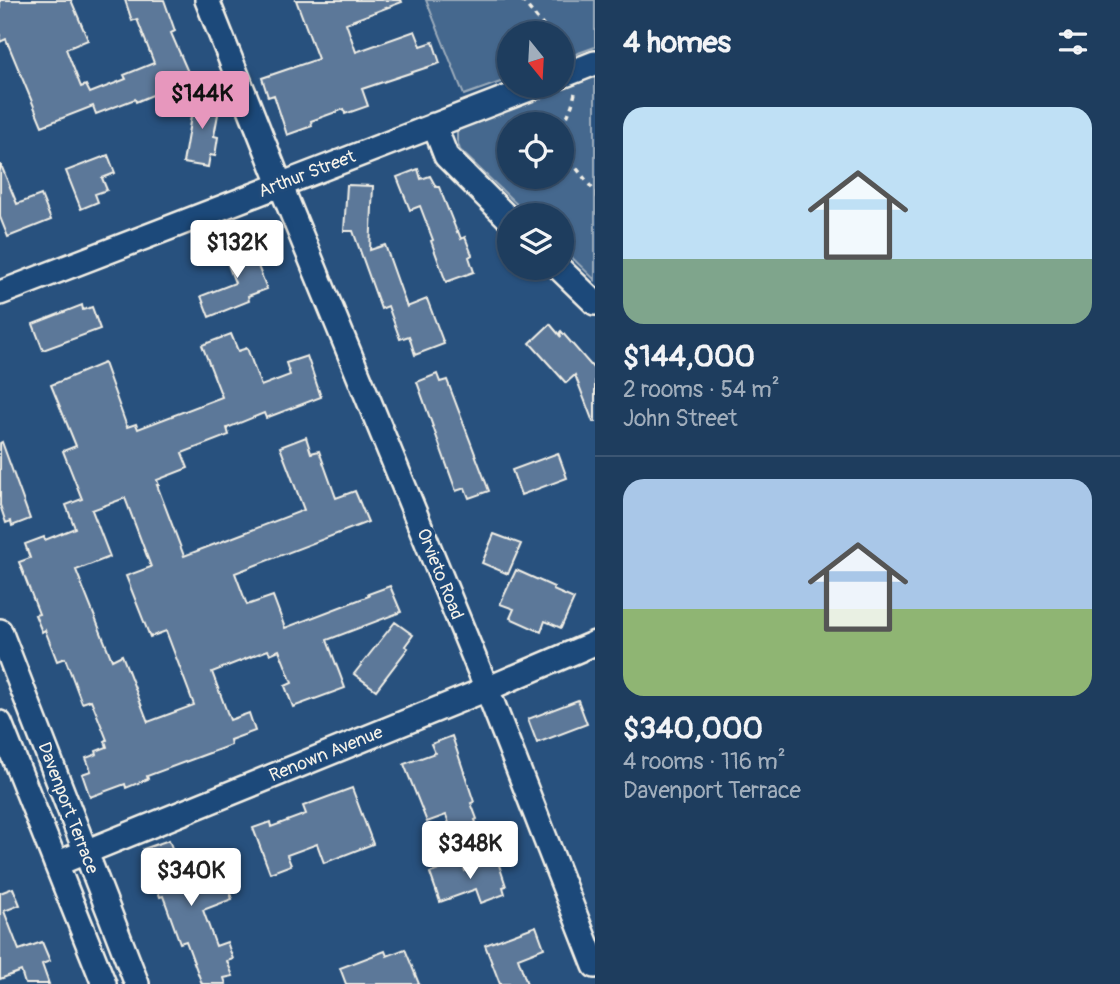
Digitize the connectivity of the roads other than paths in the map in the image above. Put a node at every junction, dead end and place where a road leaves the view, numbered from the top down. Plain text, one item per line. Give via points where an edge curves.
1 (207, 0) edge
2 (595, 63) edge
3 (574, 71) edge
4 (505, 98) edge
5 (434, 125) junction
6 (280, 184) junction
7 (497, 207) edge
8 (571, 280) edge
9 (0, 293) edge
10 (595, 303) edge
11 (1, 638) edge
12 (595, 643) edge
13 (487, 689) junction
14 (0, 723) edge
15 (85, 852) junction
16 (56, 864) junction
17 (595, 966) edge
18 (104, 984) edge
19 (137, 984) edge

1 - 6 street, Orvieto Road
2 - 3 street
4 - 5 street, Arthur Street
5 - 6 street, Arthur Street
5 - 7 street via 446,156
6 - 9 street, Arthur Street
6 - 13 street, Orvieto Road
8 - 10 street
11 - 15 street, Davenport Terrace
12 - 13 street, Renown Avenue
13 - 15 street, Renown Avenue
13 - 17 street, Orvieto Road
14 - 16 street, Davenport Terrace
15 - 16 street, Renown Avenue
15 - 19 street, Davenport Terrace
16 - 18 street, Davenport Terrace

